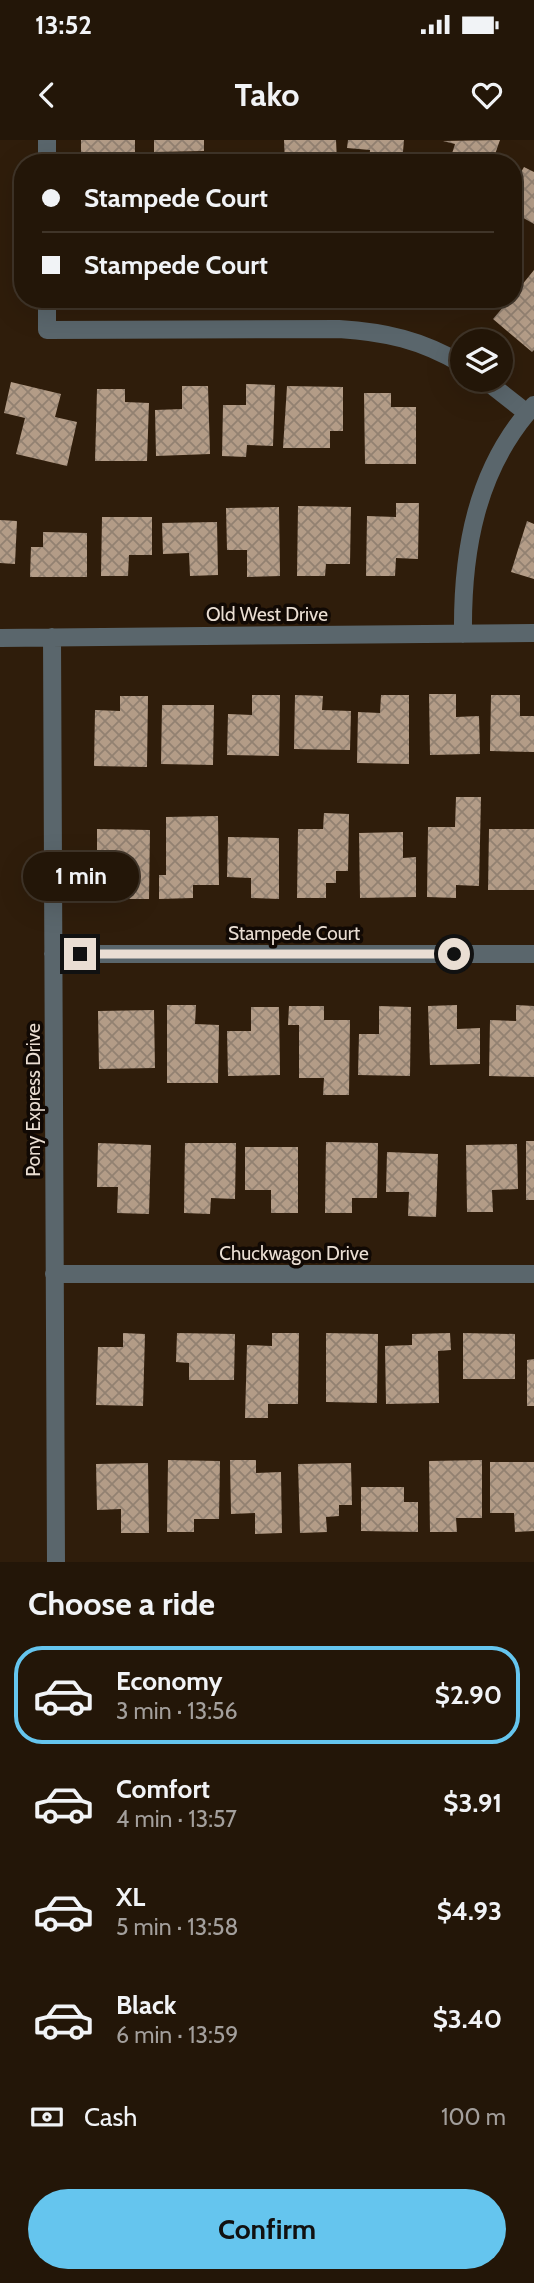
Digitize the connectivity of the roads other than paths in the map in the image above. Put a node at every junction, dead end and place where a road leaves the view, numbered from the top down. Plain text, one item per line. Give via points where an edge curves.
1 (47, 308) edge
2 (450, 358) edge
3 (504, 392) edge
4 (530, 409) edge
5 (534, 633) edge
6 (463, 634) junction
7 (52, 637) junction
8 (0, 638) edge
9 (53, 954) junction
10 (534, 954) edge
11 (54, 1274) junction
12 (534, 1274) edge
13 (56, 1562) edge

1 - 2 street via 47,330 340,329 420,342
3 - 4 street
4 - 6 street via 492,470 477,508 462,589
5 - 6 street, Old West Drive
6 - 7 street, Old West Drive
7 - 8 street, Old West Drive
7 - 9 street, Pony Express Drive
9 - 10 street, Stampede Court
9 - 11 street, Pony Express Drive
11 - 12 street, Chuckwagon Drive
11 - 13 street, Pony Express Drive

